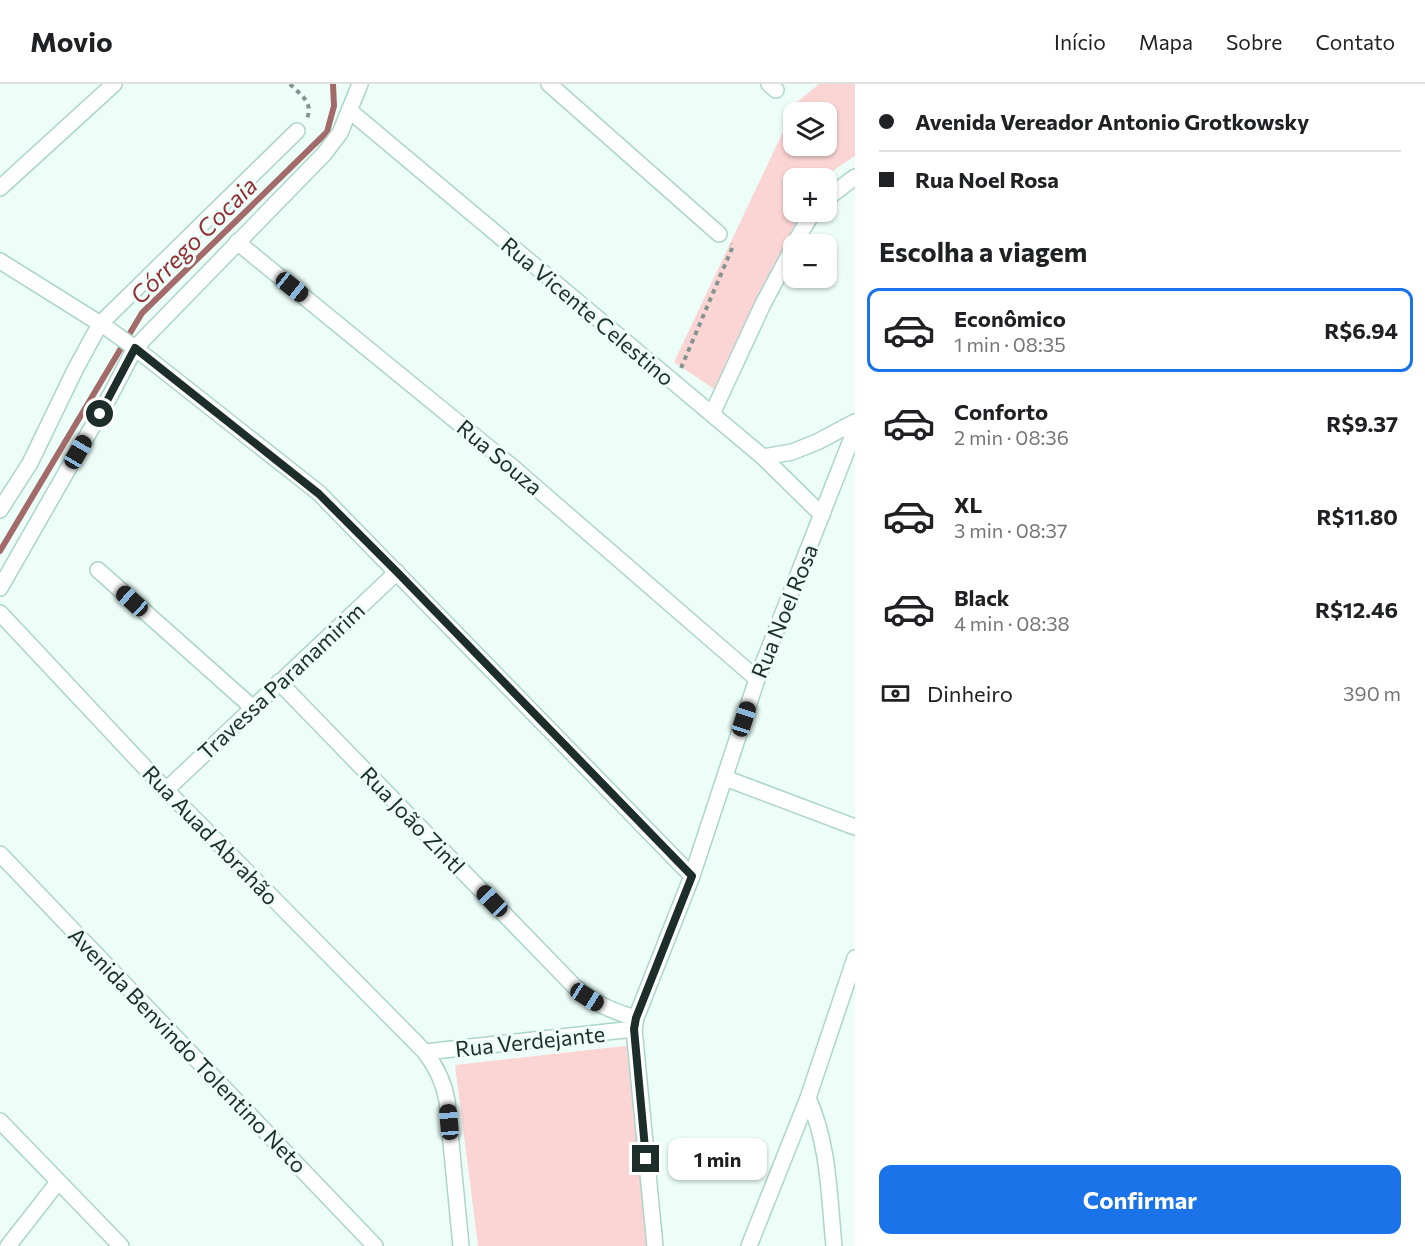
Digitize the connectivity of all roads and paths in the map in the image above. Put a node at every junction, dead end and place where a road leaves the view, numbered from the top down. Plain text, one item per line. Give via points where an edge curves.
1 (114, 84) edge
2 (291, 84) edge
3 (360, 84) edge
4 (549, 84) edge
5 (350, 111) junction
6 (297, 131) joint
7 (855, 177) edge
8 (0, 188) edge
9 (837, 191) edge
10 (718, 234) joint
11 (237, 242) junction
12 (0, 261) edge
13 (783, 266) edge
14 (103, 326) junction
15 (131, 345) junction
16 (674, 383) junction
17 (712, 414) junction
18 (855, 423) edge
19 (855, 430) edge
20 (763, 457) junction
21 (0, 510) edge
22 (822, 515) junction
23 (98, 570) dead end
24 (397, 572) junction
25 (0, 588) edge
26 (0, 613) edge
27 (757, 679) junction
28 (279, 682) junction
29 (252, 708) junction
30 (725, 778) junction
31 (166, 790) junction
32 (855, 827) edge
33 (0, 854) edge
34 (692, 876) junction
35 (855, 958) edge
36 (635, 1024) junction
37 (425, 1052) junction
38 (808, 1098) junction
39 (0, 1121) edge
40 (58, 1182) junction
41 (8, 1246) edge
42 (121, 1246) edge
43 (375, 1246) edge
44 (460, 1246) edge
45 (655, 1246) edge
46 (749, 1246) edge
47 (834, 1246) edge

1 - 8 street
2 - 6 path via 310,111
3 - 5 street
4 - 10 street
5 - 11 street via 324,154
5 - 16 street, Rua Vicente Celestino
6 - 14 street
7 - 9 street
10 - 16 path via 734,246
11 - 15 street
11 - 27 street, Rua Souza via 510,465
12 - 14 street
13 - 17 street
14 - 15 street
14 - 21 street via 76,368 30,463
15 - 24 street via 319,494
15 - 25 street via 111,394
16 - 17 street, Rua Vicente Celestino
17 - 20 street, Rua Vicente Celestino
18 - 20 street via 792,452
19 - 22 street, Rua Noel Rosa
20 - 22 street, Rua Vicente Celestino
22 - 27 street, Rua Noel Rosa
23 - 29 street
24 - 28 street, Travessa Paranamirim
24 - 34 street
26 - 31 street, Rua Auad Abrahão
27 - 30 street, Rua Noel Rosa
28 - 29 street, Travessa Paranamirim
28 - 36 street, Rua João Zintl via 574,986
29 - 31 street, Travessa Paranamirim
30 - 32 street
30 - 34 street, Rua Noel Rosa
31 - 37 street, Rua Auad Abrahão
33 - 43 street, Avenida Benvindo Tolentino Neto
34 - 36 street, Rua Noel Rosa
35 - 38 street
36 - 37 street, Rua Verdejante
36 - 45 street, Rua Noel Rosa
37 - 44 street, Rua Auad Abrahão via 445,1088
38 - 46 street
38 - 47 street via 824,1144
39 - 40 street
40 - 41 street
40 - 42 street

